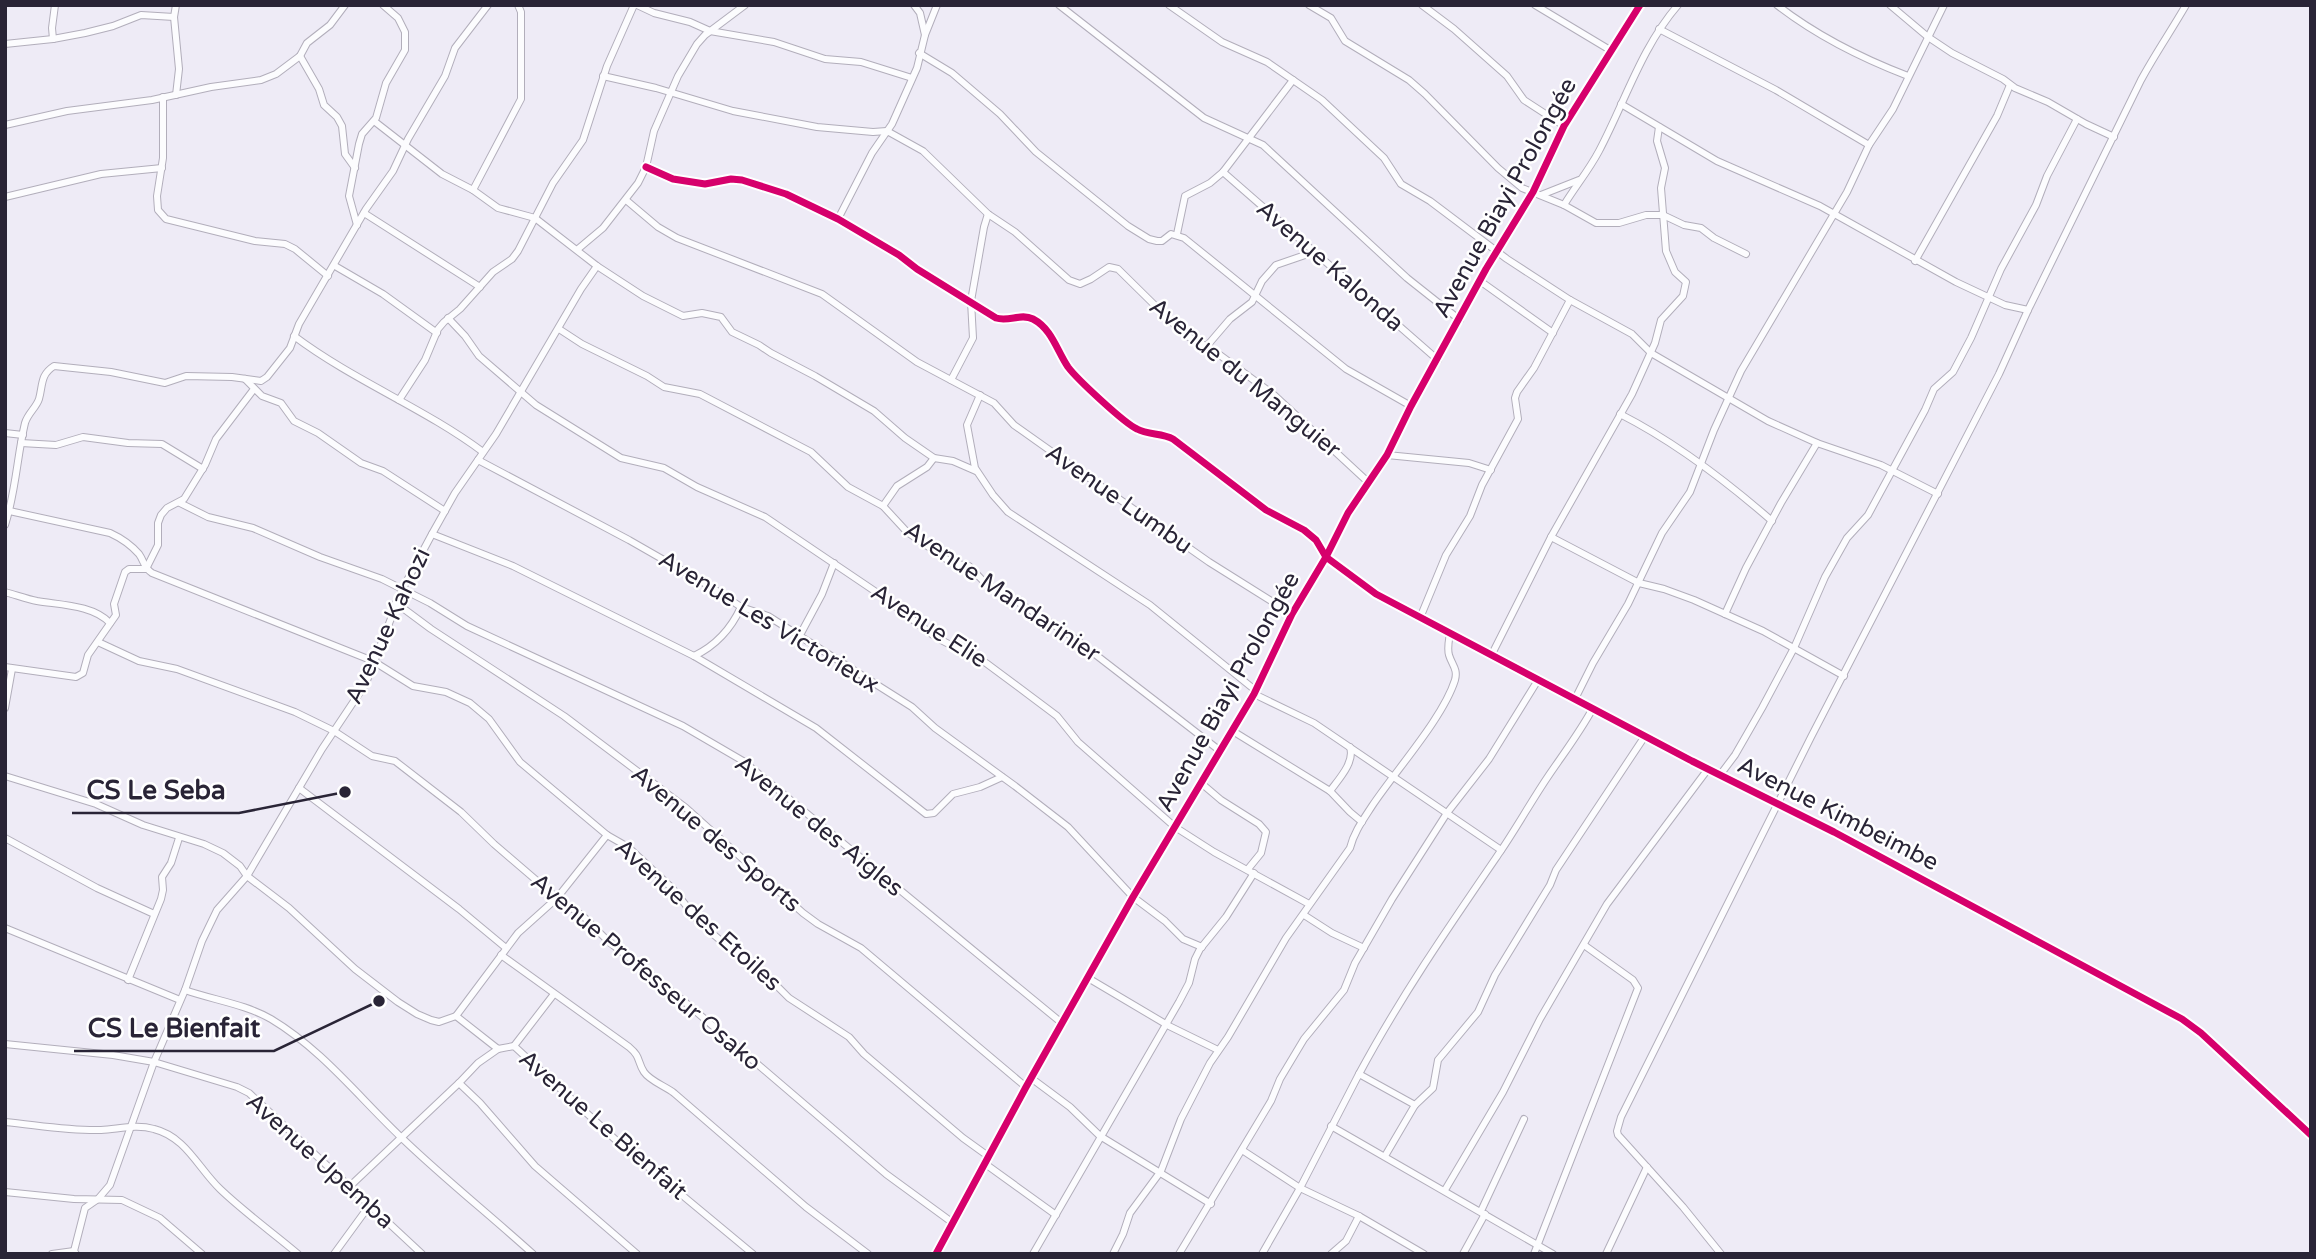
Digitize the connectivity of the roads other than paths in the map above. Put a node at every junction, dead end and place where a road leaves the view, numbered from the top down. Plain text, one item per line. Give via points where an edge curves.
1 (55, 5) edge
2 (176, 5) edge
3 (345, 5) edge
4 (383, 5) edge
5 (488, 5) edge
6 (518, 5) edge
7 (635, 5) edge
8 (745, 5) edge
9 (914, 5) edge
10 (937, 5) edge
11 (1059, 5) edge
12 (1170, 5) edge
13 (1309, 5) edge
14 (1422, 5) edge
15 (1535, 5) edge
16 (1640, 5) edge
17 (1678, 5) edge
18 (1777, 5) edge
19 (1890, 5) edge
20 (1944, 5) edge
21 (2186, 5) edge
22 (174, 17) junction
23 (1659, 29) junction
24 (710, 31) junction
25 (925, 35) junction
26 (1928, 37) junction
27 (54, 39) junction
28 (5, 44) edge
29 (1610, 50) junction
30 (919, 53) junction
31 (300, 56) junction
32 (1908, 75) junction
33 (603, 76) junction
34 (912, 78) junction
35 (1293, 80) junction
36 (2010, 85) junction
37 (671, 94) junction
38 (176, 95) junction
39 (163, 97) junction
40 (1621, 104) junction
41 (2077, 118) junction
42 (374, 121) junction
43 (5, 125) edge
44 (1564, 126) junction
45 (1659, 127) junction
46 (887, 131) junction
47 (2114, 137) junction
48 (1249, 139) junction
49 (406, 145) junction
50 (1869, 145) junction
51 (646, 167) junction
52 (355, 168) junction
53 (162, 169) junction
54 (1223, 172) junction
55 (1580, 179) junction
56 (473, 190) junction
57 (1533, 192) junction
58 (1541, 195) junction
59 (5, 197) edge
60 (626, 200) junction
61 (1564, 205) junction
62 (364, 213) junction
63 (1834, 213) junction
64 (988, 214) junction
65 (1663, 215) junction
66 (535, 218) junction
67 (838, 219) junction
68 (357, 225) junction
69 (1177, 234) junction
70 (579, 249) junction
71 (1497, 250) junction
72 (1314, 252) junction
73 (1746, 254) dead end
74 (1915, 261) junction
75 (335, 266) junction
76 (597, 266) junction
77 (328, 276) junction
78 (1480, 281) junction
79 (480, 287) junction
80 (1257, 295) junction
81 (1990, 298) junction
82 (1570, 300) junction
83 (971, 301) junction
84 (2028, 310) junction
85 (448, 318) junction
86 (1460, 320) junction
87 (559, 329) junction
88 (437, 332) junction
89 (1553, 333) junction
90 (294, 336) junction
91 (1206, 347) junction
92 (1651, 353) junction
93 (1438, 359) junction
94 (245, 379) junction
95 (951, 380) junction
96 (254, 389) junction
97 (520, 393) junction
98 (980, 395) junction
99 (399, 400) junction
100 (1728, 400) junction
101 (1411, 406) junction
102 (1620, 414) junction
103 (5, 433) edge
104 (22, 439) junction
105 (1817, 443) junction
106 (483, 452) junction
107 (1387, 455) junction
108 (933, 458) junction
109 (478, 460) junction
110 (1701, 464) junction
111 (203, 469) junction
112 (1492, 470) junction
113 (976, 471) junction
114 (1892, 471) junction
115 (1368, 482) junction
116 (1938, 494) junction
117 (180, 503) junction
118 (883, 506) junction
119 (7, 510) edge
120 (445, 512) junction
121 (1772, 522) junction
122 (5, 525) edge
123 (432, 534) junction
124 (1551, 537) junction
125 (1326, 557) junction
126 (834, 563) junction
127 (146, 569) junction
128 (1639, 583) junction
129 (402, 590) junction
130 (5, 592) edge
131 (396, 603) junction
132 (741, 607) junction
133 (1292, 614) junction
134 (1725, 614) junction
135 (1420, 618) junction
136 (110, 623) junction
137 (1450, 633) junction
138 (800, 635) junction
139 (98, 642) junction
140 (1794, 648) junction
141 (694, 656) junction
142 (1491, 656) junction
143 (373, 661) junction
144 (9, 668) edge
145 (1844, 676) junction
146 (1538, 681) junction
147 (1255, 692) junction
148 (1575, 699) junction
149 (5, 708) edge
150 (1593, 708) junction
151 (1231, 730) junction
152 (334, 731) junction
153 (1645, 736) junction
154 (1349, 746) junction
155 (1219, 750) junction
156 (1708, 769) junction
157 (1720, 775) junction
158 (5, 776) edge
159 (1392, 776) junction
160 (1002, 777) junction
161 (1201, 783) junction
162 (299, 788) junction
163 (1330, 791) junction
164 (1778, 805) junction
165 (1447, 813) junction
166 (1362, 822) junction
167 (1175, 827) junction
168 (607, 835) junction
169 (5, 838) edge
170 (179, 838) junction
171 (1501, 850) junction
172 (1251, 871) junction
173 (247, 876) junction
174 (1133, 897) junction
175 (557, 898) junction
176 (1309, 904) junction
177 (154, 914) junction
178 (1304, 915) junction
179 (5, 928) edge
180 (1584, 945) junction
181 (1202, 947) junction
182 (1364, 948) junction
183 (504, 951) junction
184 (1088, 978) junction
185 (128, 980) junction
186 (185, 990) junction
187 (554, 994) junction
188 (180, 1000) junction
189 (456, 1016) junction
190 (1166, 1023) junction
191 (1063, 1024) junction
192 (5, 1044) edge
193 (514, 1046) junction
194 (498, 1049) junction
195 (1218, 1050) junction
196 (154, 1062) junction
197 (1359, 1073) junction
198 (1031, 1078) junction
199 (459, 1083) junction
200 (1026, 1087) junction
201 (1415, 1105) junction
202 (1524, 1119) dead end
203 (5, 1122) edge
204 (130, 1126) junction
205 (1331, 1126) junction
206 (2311, 1135) edge
207 (1100, 1136) junction
208 (401, 1137) junction
209 (1242, 1150) junction
210 (1385, 1156) junction
211 (986, 1160) junction
212 (1647, 1167) junction
213 (1161, 1171) junction
214 (349, 1187) junction
215 (1300, 1188) junction
216 (1445, 1190) junction
217 (5, 1192) edge
218 (98, 1199) junction
219 (1211, 1204) junction
220 (369, 1206) junction
221 (1483, 1213) junction
222 (1056, 1215) junction
223 (1359, 1216) junction
224 (953, 1223) junction
225 (1538, 1245) junction
226 (1415, 1251) edge
227 (75, 1252) edge
228 (52, 1254) edge
229 (202, 1254) edge
230 (298, 1254) edge
231 (334, 1254) edge
232 (422, 1254) edge
233 (533, 1254) edge
234 (637, 1254) edge
235 (753, 1254) edge
236 (868, 1254) edge
237 (936, 1254) edge
238 (1033, 1254) edge
239 (1113, 1254) edge
240 (1179, 1254) edge
241 (1262, 1254) edge
242 (1331, 1254) edge
243 (1424, 1254) edge
244 (1463, 1254) edge
245 (1534, 1254) edge
246 (1553, 1254) edge
247 (1606, 1254) edge
248 (1721, 1254) edge

1 - 27 street
2 - 22 street
3 - 31 street
4 - 42 street via 403,27 405,50 386,83
5 - 49 street via 454,48 445,76
6 - 56 street via 521,99
7 - 24 street
7 - 33 street
8 - 24 street
9 - 25 street
10 - 25 street
11 - 48 street via 1205,118
12 - 35 street via 1222,42 1267,62
13 - 57 street via 1331,18 1345,41 1409,80 1498,168
14 - 44 street via 1507,76 1524,100
15 - 29 street
16 - 29 street, Avenue Biayi Prolongée
17 - 23 street
18 - 32 street via 1872,63
19 - 26 street
20 - 26 street
21 - 47 street via 2159,46
22 - 27 street via 141,15
22 - 38 street
23 - 40 street
23 - 50 street
24 - 34 street via 825,59 861,62
24 - 37 street via 697,44
25 - 30 street
26 - 32 street
26 - 36 street
27 - 28 street
29 - 44 street, Avenue Biayi Prolongée
30 - 34 street
30 - 69 street via 952,73 1036,152 1128,226 1157,242
31 - 38 street via 261,80
31 - 52 street via 324,105 342,126 345,154
32 - 50 street
33 - 37 street, Avenue du Manguier
33 - 66 street via 583,140
34 - 46 street
35 - 48 street
35 - 71 street via 1369,142 1401,184
36 - 41 street
36 - 74 street
37 - 46 street, Avenue du Manguier via 817,127
37 - 51 street via 654,131
38 - 39 street
39 - 43 street
39 - 53 street
40 - 45 street
40 - 55 street
41 - 47 street
41 - 81 street
42 - 49 street
42 - 52 street via 362,134
44 - 57 street, Avenue Biayi Prolongée
45 - 63 street via 1717,161
45 - 65 street via 1657,141 1665,168
46 - 64 street, Avenue du Manguier via 923,151
46 - 67 street
47 - 84 street
48 - 54 street
48 - 86 street via 1263,145 1407,278
49 - 56 street via 442,174
49 - 62 street
50 - 63 street
51 - 60 street
51 - 67 street, Avenue Kimbeimbe via 673,179 705,184 742,180 786,194
52 - 68 street via 349,196
53 - 59 street via 102,174
53 - 77 street via 157,204 166,219 285,244
54 - 69 street via 1185,196
54 - 72 street, Avenue Kalonda
55 - 58 street
55 - 61 street
56 - 66 street via 498,208
57 - 58 street
57 - 71 street, Avenue Biayi Prolongée
58 - 61 street
60 - 70 street
60 - 95 street, Avenue Lumbu via 677,238 822,294 917,362
61 - 65 street via 1604,224
62 - 68 street
62 - 79 street
63 - 74 street
63 - 100 street
64 - 83 street
64 - 91 street, Avenue du Manguier via 1069,280 1080,284 1109,267 1118,270 1185,335
65 - 73 street via 1700,228
65 - 92 street via 1666,251 1686,285 1683,296 1661,320
66 - 70 street
66 - 79 street via 512,259
67 - 83 street, Avenue Kimbeimbe
68 - 75 street
69 - 80 street
70 - 76 street
71 - 78 street, Avenue Biayi Prolongée
71 - 82 street
72 - 80 street via 1276,265
72 - 93 street, Avenue Kalonda
74 - 81 street
75 - 77 street
75 - 88 street
76 - 87 street, Avenue Kahozi
76 - 108 street via 683,316 721,317 732,332 874,411
77 - 90 street
78 - 86 street, Avenue Biayi Prolongée
78 - 89 street
79 - 85 street
80 - 91 street
80 - 101 street via 1346,369
81 - 84 street
81 - 114 street via 1953,372 1934,388
82 - 89 street
82 - 92 street via 1632,334
83 - 95 street via 973,338
83 - 125 street, Avenue Kimbeimbe via 996,318 1023,317 1038,323 1068,366 1127,423 1139,431 1173,439 1266,510 1304,530
84 - 116 street
85 - 88 street
85 - 97 street, Avenue Elie via 479,356
86 - 93 street, Avenue Biayi Prolongée
87 - 97 street, Avenue Kahozi
87 - 118 street, Avenue Mandarinier via 664,387 700,394 811,452 848,487
88 - 99 street
89 - 112 street via 1517,392 1518,419
90 - 94 street via 267,377
90 - 99 street
91 - 115 street, Avenue du Manguier via 1274,396
92 - 100 street
92 - 102 street
93 - 101 street, Avenue Biayi Prolongée
94 - 96 street
94 - 104 street via 186,376 165,383 54,366 42,377 39,398
95 - 98 street, Avenue Lumbu
96 - 111 street via 216,439
96 - 120 street via 281,403 294,421
97 - 106 street, Avenue Kahozi
97 - 126 street, Avenue Elie via 621,458 664,468 753,510
98 - 113 street via 967,425
98 - 133 street, Avenue Lumbu via 1014,425 1167,534
99 - 106 street
100 - 105 street
100 - 110 street
101 - 107 street, Avenue Biayi Prolongée
102 - 110 street
102 - 124 street
103 - 104 street
104 - 111 street via 56,445 83,437 162,444
104 - 119 street
105 - 114 street
105 - 121 street
106 - 109 street, Avenue Kahozi
107 - 112 street via 1469,463
107 - 115 street, Avenue Biayi Prolongée
108 - 113 street
108 - 118 street via 897,485
109 - 120 street, Avenue Kahozi
109 - 132 street, Avenue Les Victorieux via 629,540
110 - 121 street
110 - 128 street
111 - 117 street
112 - 135 street via 1446,555
113 - 147 street via 1008,512 1150,606
114 - 116 street
114 - 140 street via 1825,577
115 - 125 street, Avenue Biayi Prolongée
116 - 145 street
117 - 127 street via 161,515 158,545
117 - 129 street, Avenue des Aigles
118 - 155 street, Avenue Mandarinier via 907,532 952,563 969,566 987,585 1074,638
119 - 122 street
119 - 127 street via 110,533 140,555
120 - 123 street, Avenue Kahozi
121 - 134 street
123 - 129 street, Avenue Kahozi
123 - 141 street via 513,566
124 - 128 street
124 - 142 street
125 - 133 street, Avenue Biayi Prolongée
125 - 135 street, Avenue Kimbeimbe via 1376,594
126 - 138 street
126 - 167 street, Avenue Elie via 937,638 986,663 1057,716 1078,742
127 - 136 street via 125,572
127 - 143 street, Avenue des Etoiles
128 - 134 street
128 - 148 street
129 - 131 street, Avenue Kahozi
129 - 191 street, Avenue des Aigles via 467,626 683,726 743,761
130 - 136 street via 79,608 102,615
131 - 143 street, Avenue Kahozi
131 - 200 street, Avenue des Sports via 564,716 686,808 803,913 860,948
132 - 138 street, Avenue Les Victorieux
132 - 141 street via 715,644
133 - 147 street, Avenue Biayi Prolongée
134 - 140 street
135 - 137 street, Avenue Kimbeimbe
136 - 139 street
137 - 142 street, Avenue Kimbeimbe
137 - 159 street via 1449,655 1457,671 1454,682 1434,720
138 - 160 street, Avenue Les Victorieux via 912,708
139 - 144 street via 79,676
139 - 152 street, Avenue Professeur Osako via 139,661 231,687
140 - 145 street
140 - 157 street
141 - 160 street via 816,727 926,814 934,813 953,794
142 - 146 street, Avenue Kimbeimbe
143 - 152 street, Avenue Kahozi via 366,683
143 - 168 street, Avenue des Etoiles via 413,686 446,692 470,703 489,719 520,762
144 - 149 street
145 - 164 street
146 - 148 street, Avenue Kimbeimbe
146 - 165 street
147 - 151 street, Avenue Biayi Prolongée
147 - 154 street
148 - 150 street, Avenue Kimbeimbe
150 - 153 street, Avenue Kimbeimbe
150 - 171 street
151 - 155 street, Avenue Biayi Prolongée
151 - 163 street
152 - 162 street, Avenue Kahozi
152 - 175 street, Avenue Professeur Osako via 372,756 395,761 461,812
153 - 156 street, Avenue Kimbeimbe
153 - 201 street via 1556,870 1478,1012 1438,1060 1433,1088
154 - 159 street
154 - 163 street via 1349,762
155 - 161 street, Avenue Biayi Prolongée
156 - 157 street, Avenue Kimbeimbe
156 - 180 street via 1606,904
157 - 164 street, Avenue Kimbeimbe
158 - 170 street via 96,804
159 - 165 street
159 - 166 street
160 - 174 street, Avenue Les Victorieux via 1068,827
161 - 167 street, Avenue Biayi Prolongée
161 - 172 street via 1266,832
162 - 173 street, Avenue Kahozi
162 - 183 street via 459,909
163 - 166 street
164 - 206 street, Avenue Kimbeimbe via 2182,1019
164 - 212 street via 1620,1118 1618,1135
165 - 171 street
165 - 182 street
166 - 176 street via 1350,848
167 - 172 street, Avenue Elie
167 - 174 street, Avenue Biayi Prolongée
168 - 175 street
168 - 211 street, Avenue des Etoiles via 645,862 684,900 700,923 789,998 849,1037
169 - 177 street
170 - 173 street via 223,853
170 - 177 street via 162,877 163,890
171 - 197 street via 1440,937
172 - 176 street, Avenue Elie
172 - 181 street via 1226,918
173 - 186 street, Avenue Kahozi via 217,911
173 - 189 street via 407,1008 439,1022
174 - 181 street, Avenue Les Victorieux via 1184,939
174 - 184 street, Avenue Biayi Prolongée
175 - 183 street
175 - 224 street, Avenue Professeur Osako via 886,1174
176 - 178 street
177 - 185 street
178 - 182 street
178 - 195 street
179 - 185 street
180 - 216 street
180 - 225 street via 1638,988
181 - 190 street via 1189,984
182 - 209 street via 1344,990 1304,1039
183 - 187 street
183 - 189 street
184 - 190 street
184 - 191 street, Avenue Biayi Prolongée
185 - 188 street
186 - 188 street, Avenue Kahozi
186 - 208 street via 272,1020 346,1079
187 - 193 street
187 - 236 street via 629,1047 649,1078 674,1093
188 - 196 street, Avenue Kahozi
189 - 194 street, Avenue Le Bienfait
190 - 195 street
190 - 207 street
191 - 198 street, Avenue Biayi Prolongée
192 - 196 street, Avenue Upemba
193 - 194 street, Avenue Le Bienfait
193 - 235 street, Avenue Le Bienfait via 618,1142
194 - 199 street
195 - 213 street via 1181,1119
196 - 204 street, Avenue Kahozi
196 - 214 street, Avenue Upemba via 249,1093
197 - 201 street
197 - 205 street
198 - 200 street, Avenue Biayi Prolongée
198 - 207 street
199 - 208 street
199 - 234 street via 536,1166
200 - 211 street, Avenue Biayi Prolongée
201 - 210 street
202 - 221 street
203 - 204 street via 101,1130
204 - 218 street, Avenue Kahozi via 110,1185
204 - 230 street via 155,1129 179,1142 216,1186
205 - 210 street
205 - 215 street
207 - 213 street
207 - 222 street
208 - 214 street
208 - 233 street
209 - 215 street
209 - 219 street
210 - 216 street
211 - 222 street, Avenue des Etoiles
211 - 224 street, Avenue Biayi Prolongée
212 - 247 street
212 - 248 street
213 - 219 street
213 - 239 street via 1130,1213
214 - 220 street, Avenue Upemba
215 - 223 street
215 - 241 street
216 - 221 street
217 - 218 street
218 - 227 street, Avenue Kahozi via 85,1208
218 - 229 street via 139,1206
219 - 240 street
220 - 231 street
220 - 232 street, Avenue Upemba
221 - 225 street
221 - 244 street
222 - 238 street
223 - 226 street
223 - 242 street via 1346,1241
224 - 237 street, Avenue Biayi Prolongée
225 - 245 street
225 - 246 street
226 - 243 street
227 - 228 street

